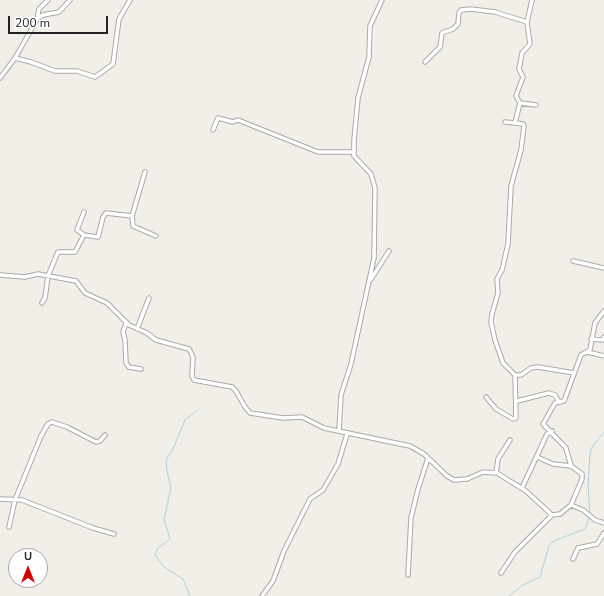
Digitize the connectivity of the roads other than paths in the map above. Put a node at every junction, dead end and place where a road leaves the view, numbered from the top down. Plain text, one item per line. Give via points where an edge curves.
1 (48, 0) edge
2 (70, 0) edge
3 (130, 0) edge
4 (382, 0) edge
5 (532, 0) edge
6 (36, 20) junction
7 (527, 22) junction
8 (15, 58) junction
9 (425, 62) dead end
10 (0, 78) edge
11 (520, 103) junction
12 (536, 105) dead end
13 (505, 122) dead end
14 (515, 123) junction
15 (213, 130) dead end
16 (353, 152) junction
17 (145, 172) dead end
18 (84, 212) dead end
19 (132, 216) junction
20 (84, 235) junction
21 (156, 236) dead end
22 (390, 251) dead end
23 (573, 261) dead end
24 (604, 268) edge
25 (0, 275) edge
26 (48, 276) junction
27 (370, 280) junction
28 (149, 298) dead end
29 (42, 303) dead end
30 (604, 311) edge
31 (126, 323) junction
32 (137, 329) junction
33 (604, 337) edge
34 (591, 339) junction
35 (588, 352) junction
36 (604, 356) edge
37 (141, 369) dead end
38 (574, 373) junction
39 (515, 375) junction
40 (486, 397) dead end
41 (517, 401) junction
42 (559, 402) junction
43 (339, 431) junction
44 (552, 431) junction
45 (347, 434) junction
46 (106, 435) dead end
47 (510, 440) dead end
48 (537, 457) junction
49 (428, 458) junction
50 (571, 466) junction
51 (496, 473) junction
52 (522, 488) junction
53 (0, 499) edge
54 (15, 500) junction
55 (571, 505) junction
56 (552, 515) junction
57 (604, 523) edge
58 (8, 527) dead end
59 (604, 533) edge
60 (114, 534) dead end
61 (573, 559) dead end
62 (501, 573) dead end
63 (408, 575) dead end
64 (262, 596) edge

1 - 6 street via 39,9
2 - 6 street via 59,12 43,15
3 - 8 street via 119,20 113,64 95,77 77,71 55,71
4 - 16 street via 370,26 369,57 358,98
5 - 7 street
6 - 8 street
7 - 9 street via 495,12 461,10 458,24 453,30 442,33 440,47
7 - 11 street via 530,44 522,53 519,69 523,77 516,98
8 - 10 street
11 - 12 street
11 - 14 street
13 - 14 street
14 - 39 street via 524,126 521,154 511,186 507,248 497,279 498,293 491,318 503,362
15 - 16 street via 218,118 238,120 318,152
16 - 27 street via 354,157 371,174 375,188 374,253
17 - 19 street
18 - 20 street via 77,230
19 - 20 street via 106,213 98,236
19 - 21 street via 133,226
20 - 26 street via 75,252 58,252
22 - 27 street
23 - 24 street
25 - 26 street
26 - 29 street
26 - 31 street via 78,282 85,293 105,301
27 - 43 street via 351,364 341,395
28 - 32 street
30 - 34 street via 595,323
31 - 32 street
31 - 37 street via 123,332 126,363 129,367
32 - 43 street via 156,340 188,349 193,357 194,380 232,387 250,413 283,418 302,417 319,426
33 - 34 street via 603,340
34 - 35 street
35 - 36 street
35 - 38 street via 581,355
38 - 39 street via 538,367 531,368 521,376
38 - 42 street via 564,401
39 - 41 street
40 - 41 street via 496,409 514,419 517,416
41 - 42 street via 549,393 555,395
42 - 44 street via 554,405 543,424
43 - 45 street
44 - 48 street
44 - 50 street via 566,448
45 - 49 street via 410,446
45 - 64 street via 338,464 323,490 310,498 284,550 273,581
46 - 54 street via 96,442 67,427 52,422 48,424
47 - 51 street via 498,459
48 - 50 street via 553,464
48 - 52 street
49 - 51 street via 454,480 463,480 483,472
49 - 63 street via 411,518
50 - 55 street via 581,472 582,476
51 - 52 street
52 - 56 street
53 - 54 street
54 - 58 street
54 - 60 street via 22,500
55 - 56 street via 560,514
55 - 57 street via 590,515 594,520
56 - 62 street via 514,552
59 - 61 street via 597,544 578,548

